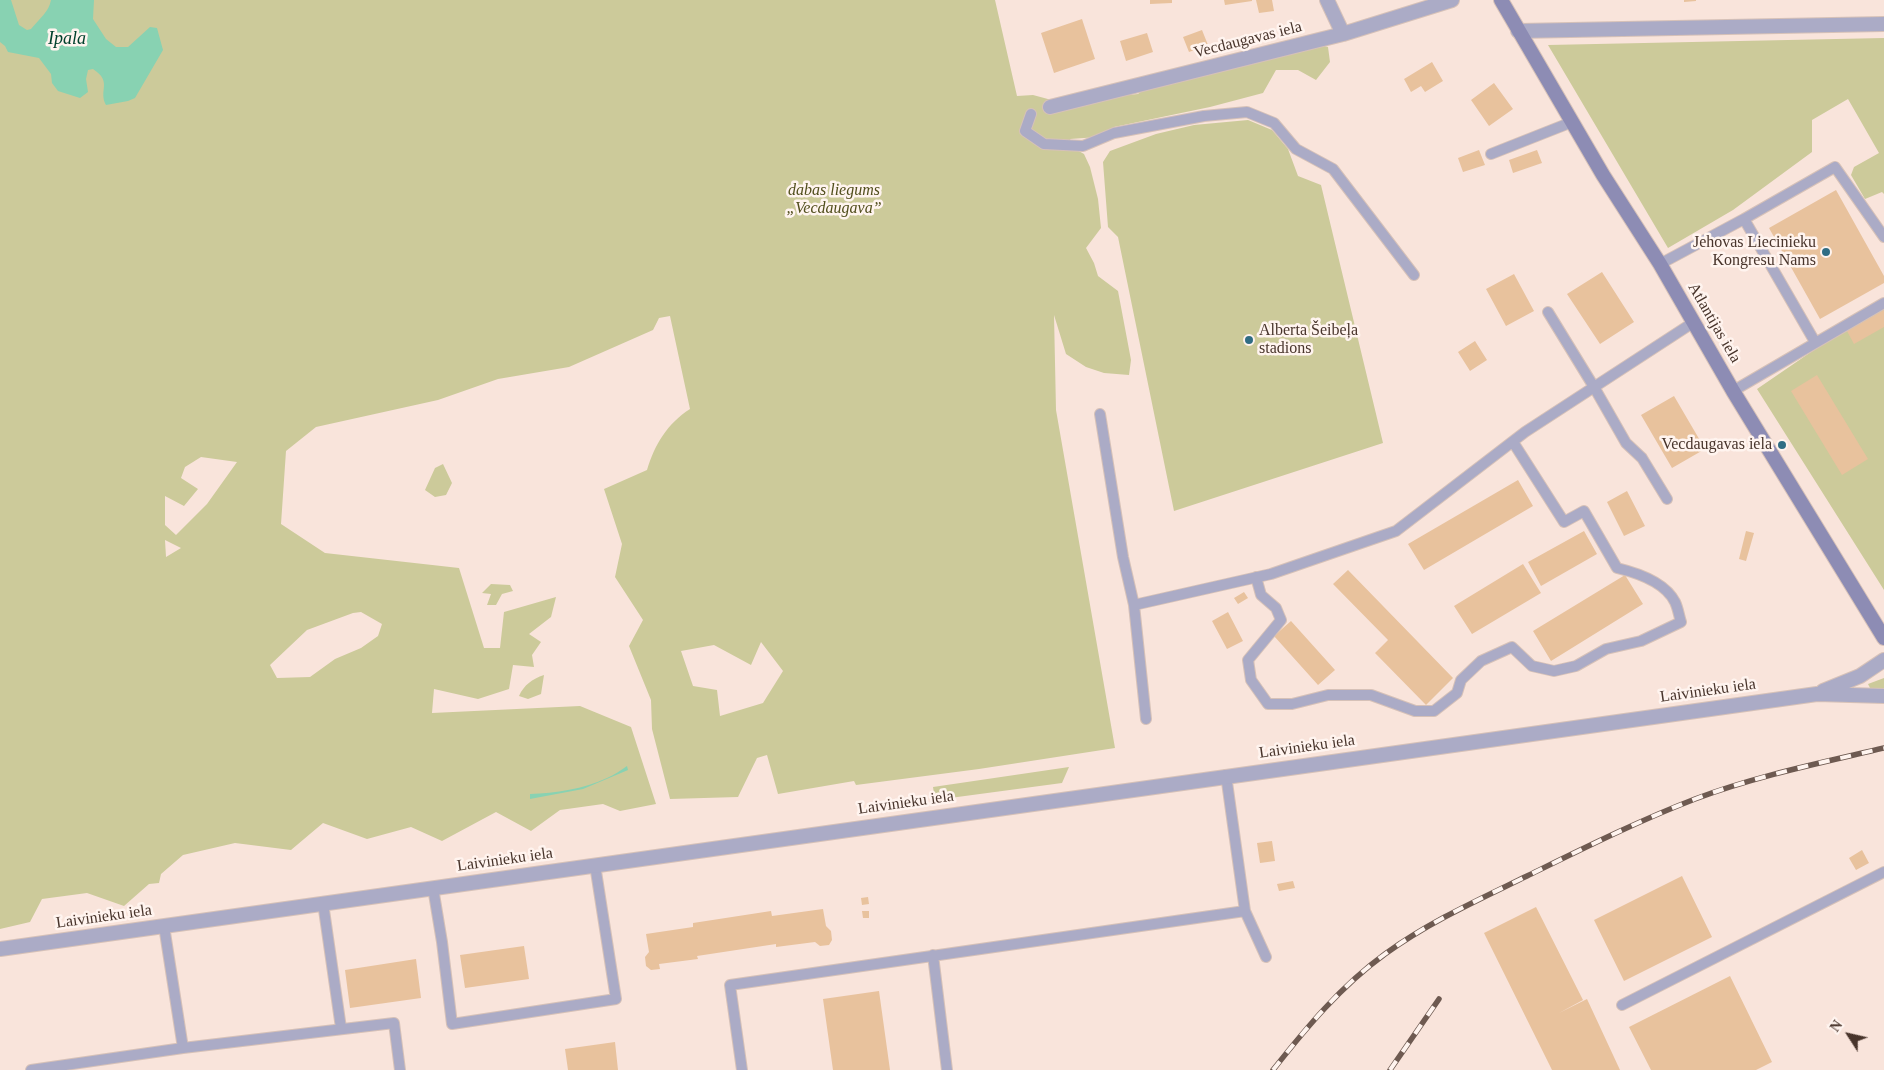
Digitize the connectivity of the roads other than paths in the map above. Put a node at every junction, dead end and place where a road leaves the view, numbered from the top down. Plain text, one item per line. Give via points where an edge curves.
1 (1328, 0) edge
2 (1452, 0) edge
3 (1500, 0) edge
4 (1884, 24) edge
5 (1518, 31) junction
6 (1343, 34) junction
7 (1050, 108) dead end
8 (1031, 114) dead end
9 (1572, 122) junction
10 (1491, 154) dead end
11 (1744, 218) junction
12 (1884, 237) edge
13 (1660, 264) junction
14 (1414, 275) dead end
15 (1884, 303) edge
16 (1548, 312) dead end
17 (1694, 322) junction
18 (1815, 342) junction
19 (1594, 387) junction
20 (1733, 391) junction
21 (1100, 414) dead end
22 (1513, 442) junction
23 (1667, 500) dead end
24 (1256, 577) junction
25 (1134, 605) junction
26 (1884, 638) edge
27 (1884, 660) edge
28 (1817, 694) junction
29 (1884, 696) edge
30 (1146, 719) dead end
31 (1226, 776) junction
32 (595, 865) junction
33 (1884, 872) edge
34 (434, 888) junction
35 (323, 903) junction
36 (1245, 911) junction
37 (164, 926) junction
38 (0, 949) edge
39 (933, 955) junction
40 (1266, 957) dead end
41 (1622, 1005) dead end
42 (341, 1028) junction
43 (183, 1048) junction
44 (31, 1070) edge
45 (400, 1070) edge
46 (742, 1070) edge
47 (947, 1070) edge

1 - 6 street
2 - 6 street, Vecdaugavas iela
3 - 5 main road, Atlantijas iela
4 - 5 street
5 - 9 main road, Atlantijas iela
6 - 7 street, Vecdaugavas iela
8 - 14 lane via 1025,131 1044,144 1082,146 1114,133 1204,116 1247,112 1274,123 1296,148 1333,169
9 - 10 lane
9 - 13 main road, Atlantijas iela
11 - 12 lane via 1835,167
11 - 13 lane
11 - 18 lane
13 - 17 main road, Atlantijas iela
15 - 18 lane
16 - 19 lane
17 - 19 lane
17 - 20 main road, Atlantijas iela
18 - 20 lane
19 - 22 lane
19 - 23 lane via 1626,444 1642,458
20 - 26 main road, Atlantijas iela
21 - 25 lane
22 - 24 lane via 1396,531
22 - 24 lane via 1564,522 1584,511 1618,568 1639,573 1662,588 1674,601 1681,622 1641,641 1606,649 1576,666 1554,671 1532,666 1512,647 1481,661 1461,680 1457,693 1434,711 1414,711 1371,695 1328,695 1292,704 1268,704 1251,680 1248,660 1281,620 1276,608 1261,595
24 - 25 lane
25 - 30 lane
27 - 28 street, Laivinieku iela via 1860,676
28 - 29 street, Laivinieku iela
28 - 31 street, Laivinieku iela
31 - 32 street, Laivinieku iela
31 - 36 lane
32 - 34 street, Laivinieku iela
32 - 34 lane via 616,999 452,1024
33 - 41 lane
34 - 35 street, Laivinieku iela
35 - 37 street, Laivinieku iela
35 - 42 lane
36 - 39 lane
36 - 40 lane
37 - 38 street, Laivinieku iela
37 - 43 lane
39 - 46 lane via 730,985
39 - 47 lane
42 - 43 lane
42 - 45 lane via 394,1022
43 - 44 lane

